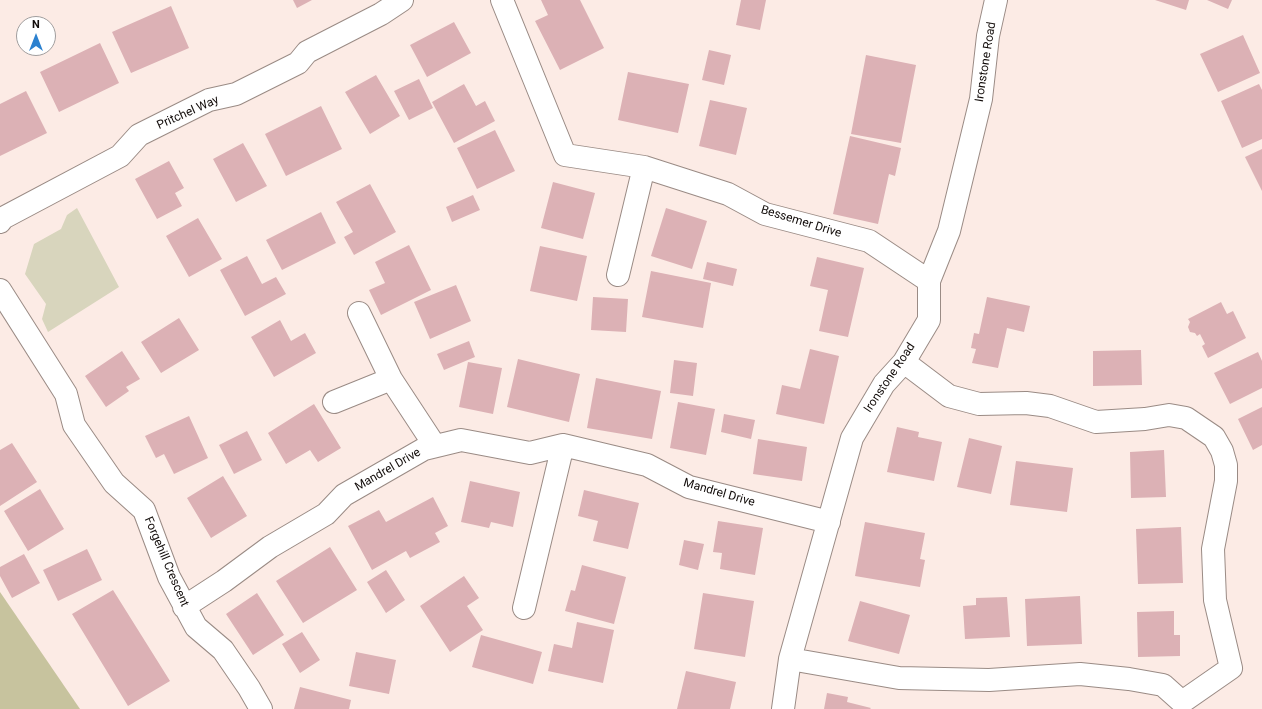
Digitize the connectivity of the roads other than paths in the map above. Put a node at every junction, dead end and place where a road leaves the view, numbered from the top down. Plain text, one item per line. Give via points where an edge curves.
1 (402, 0) edge
2 (502, 0) edge
3 (996, 0) edge
4 (644, 167) junction
5 (0, 222) edge
6 (618, 275) dead end
7 (929, 281) junction
8 (0, 290) edge
9 (359, 313) dead end
10 (904, 362) junction
11 (391, 379) junction
12 (334, 402) dead end
13 (563, 445) junction
14 (435, 446) junction
15 (829, 522) junction
16 (184, 607) junction
17 (524, 608) dead end
18 (790, 659) junction
19 (1181, 705) edge
20 (261, 709) edge
21 (783, 709) edge

1 - 5 street, Pritchel Way via 381,14 307,52 298,63 236,94 209,100 139,135 120,156 3,218
2 - 4 street, Bessemer Drive via 565,155
3 - 7 street, Ironstone Road via 988,36 979,107 949,231
4 - 6 street
4 - 7 street, Bessemer Drive via 728,194 765,214 869,241
7 - 10 street, Ironstone Road via 929,320
8 - 16 street, Forgehill Crescent via 66,394 74,425 114,483 144,510 169,577
9 - 11 street
10 - 15 street, Ironstone Road via 884,384 852,438
10 - 19 street via 949,396 979,404 1026,403 1050,406 1096,422 1169,415 1186,418 1214,437 1226,465 1226,481 1213,549 1215,600 1231,668
11 - 12 street
11 - 14 street
13 - 14 street, Mandrel Drive via 530,453 461,440
13 - 15 street, Mandrel Drive via 648,465 688,487
13 - 17 street
14 - 16 street, Mandrel Drive via 424,449 344,495 326,514 270,547 224,582
15 - 18 street, Ironstone Road
16 - 20 street, Forgehill Crescent via 196,627 223,650
18 - 19 street via 899,678 989,680 1080,674 1129,679 1163,685
18 - 21 street, Ironstone Road

